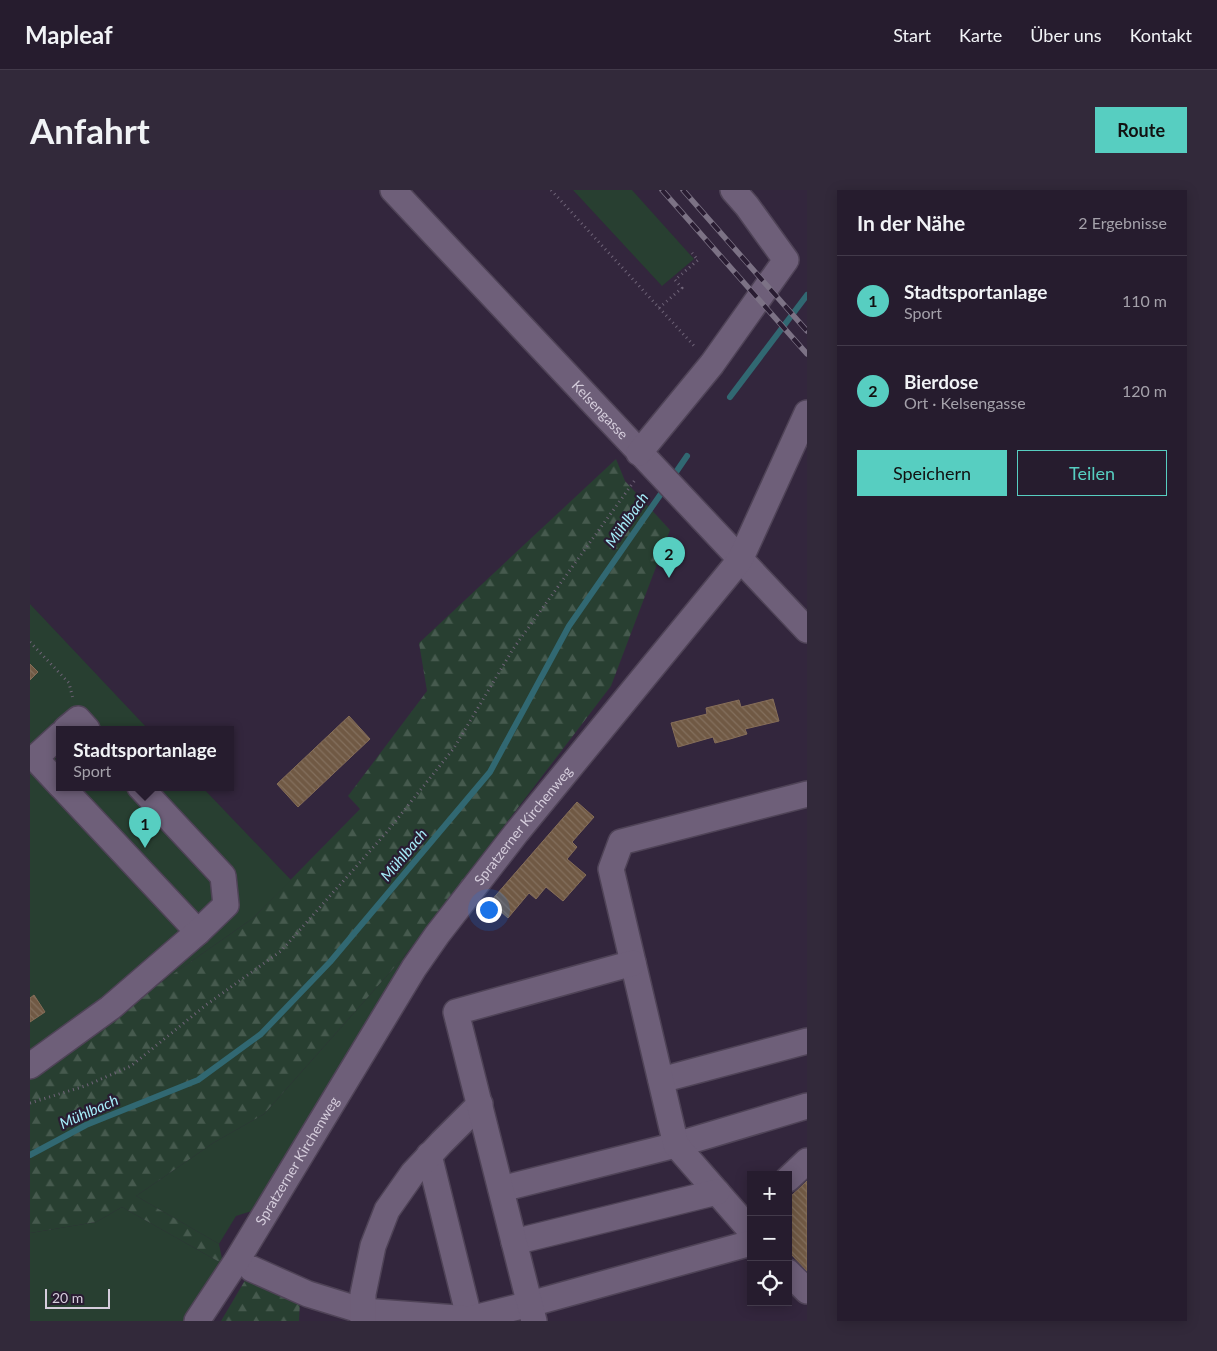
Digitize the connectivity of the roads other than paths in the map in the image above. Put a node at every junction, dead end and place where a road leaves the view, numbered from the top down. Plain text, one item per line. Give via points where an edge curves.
1 (393, 190) edge
2 (733, 190) edge
3 (807, 413) edge
4 (648, 462) junction
5 (740, 560) junction
6 (807, 630) edge
7 (56, 741) edge
8 (56, 781) edge
9 (66, 791) edge
10 (144, 791) edge
11 (807, 794) edge
12 (198, 932) junction
13 (634, 963) junction
14 (807, 1041) edge
15 (30, 1066) edge
16 (661, 1080) junction
17 (480, 1104) junction
18 (807, 1106) edge
19 (676, 1145) junction
20 (429, 1156) junction
21 (807, 1161) edge
22 (792, 1175) edge
23 (501, 1189) junction
24 (717, 1192) junction
25 (747, 1226) edge
26 (747, 1229) edge
27 (514, 1242) junction
28 (252, 1269) dead end
29 (792, 1276) edge
30 (807, 1291) edge
31 (532, 1312) edge
32 (363, 1316) edge
33 (470, 1320) edge
34 (197, 1321) edge

1 - 4 street, Kelsengasse
2 - 4 street via 786,260
3 - 5 street, Spratzerner Kirchenweg
4 - 5 street, Kelsengasse
5 - 6 street, Kelsengasse
5 - 34 street, Spratzerner Kirchenweg via 517,832 418,962
7 - 8 street via 35,758
9 - 12 street
10 - 12 street via 223,876 226,905
11 - 13 street via 621,842 611,868
12 - 15 street via 110,1008
13 - 16 street
13 - 17 street via 456,1012
14 - 16 street
16 - 19 street
17 - 20 street
17 - 23 street
18 - 19 street
19 - 23 street
19 - 24 street
20 - 32 street via 387,1210 373,1246 363,1294
20 - 33 street
21 - 22 street
23 - 27 street
24 - 25 street
24 - 27 street
26 - 31 street
27 - 31 street
28 - 32 street
29 - 30 street
31 - 33 street
32 - 33 street

